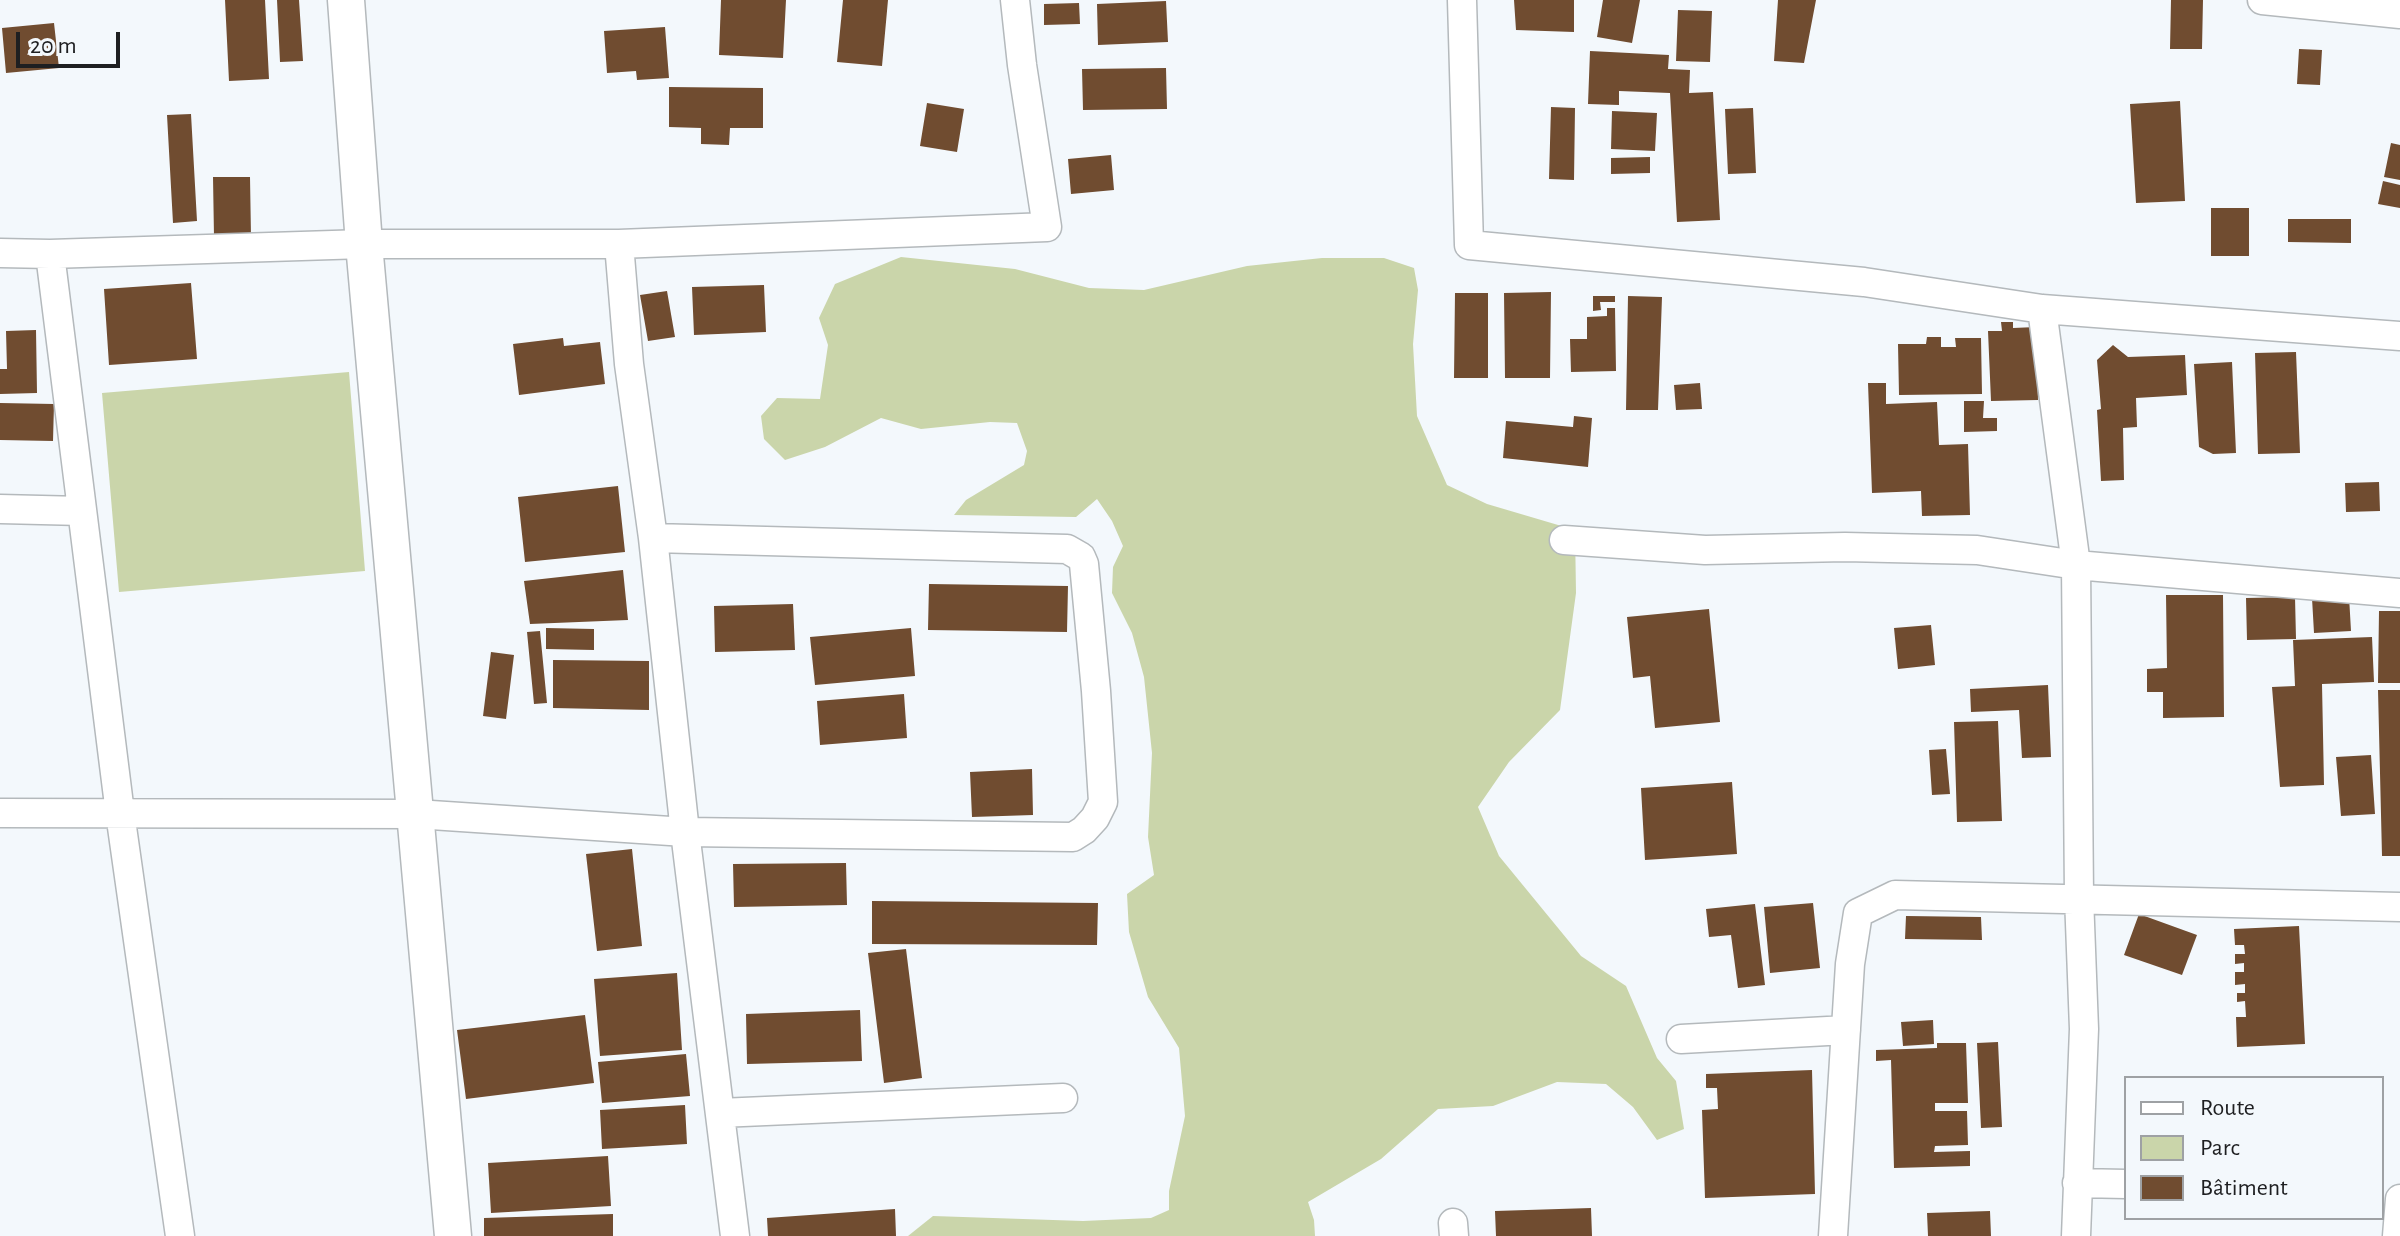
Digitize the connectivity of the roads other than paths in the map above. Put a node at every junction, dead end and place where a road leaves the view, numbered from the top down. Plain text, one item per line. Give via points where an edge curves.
1 (346, 0) edge
2 (1015, 0) edge
3 (1462, 0) edge
4 (2262, 0) edge
5 (2400, 14) edge
6 (364, 244) junction
7 (619, 244) junction
8 (0, 253) edge
9 (50, 254) junction
10 (2042, 309) junction
11 (2400, 336) edge
12 (0, 509) edge
13 (82, 511) junction
14 (653, 538) junction
15 (1564, 540) dead end
16 (2076, 565) junction
17 (2400, 593) edge
18 (0, 813) edge
19 (120, 813) junction
20 (416, 814) junction
21 (685, 832) junction
22 (2079, 897) junction
23 (2400, 907) edge
24 (1846, 1030) junction
25 (1681, 1039) dead end
26 (1063, 1098) dead end
27 (720, 1113) junction
28 (2077, 1183) junction
29 (2124, 1184) edge
30 (2400, 1199) edge
31 (180, 1236) edge
32 (453, 1236) edge
33 (735, 1236) edge
34 (1833, 1236) edge
35 (2076, 1236) edge
36 (2397, 1236) edge

1 - 6 street
2 - 7 street via 1047,227
3 - 10 street via 1469,245 1864,282
4 - 5 street
6 - 7 street
6 - 9 street
6 - 20 street
7 - 14 street
8 - 9 street
9 - 13 street
10 - 11 street
10 - 16 street
12 - 13 street
13 - 19 street
14 - 21 street
14 - 21 street via 1067,549 1084,564 1103,802 1084,830 1073,837
15 - 16 street via 1705,550 1977,550
16 - 17 street
16 - 22 street
18 - 19 street
19 - 20 street
19 - 31 street
20 - 21 street
20 - 32 street
21 - 27 street
22 - 23 street
22 - 24 street via 1895,895 1858,913
22 - 28 street via 2084,1029
24 - 25 street
24 - 34 street
26 - 27 street
27 - 33 street
28 - 29 street
28 - 35 street
30 - 36 street

